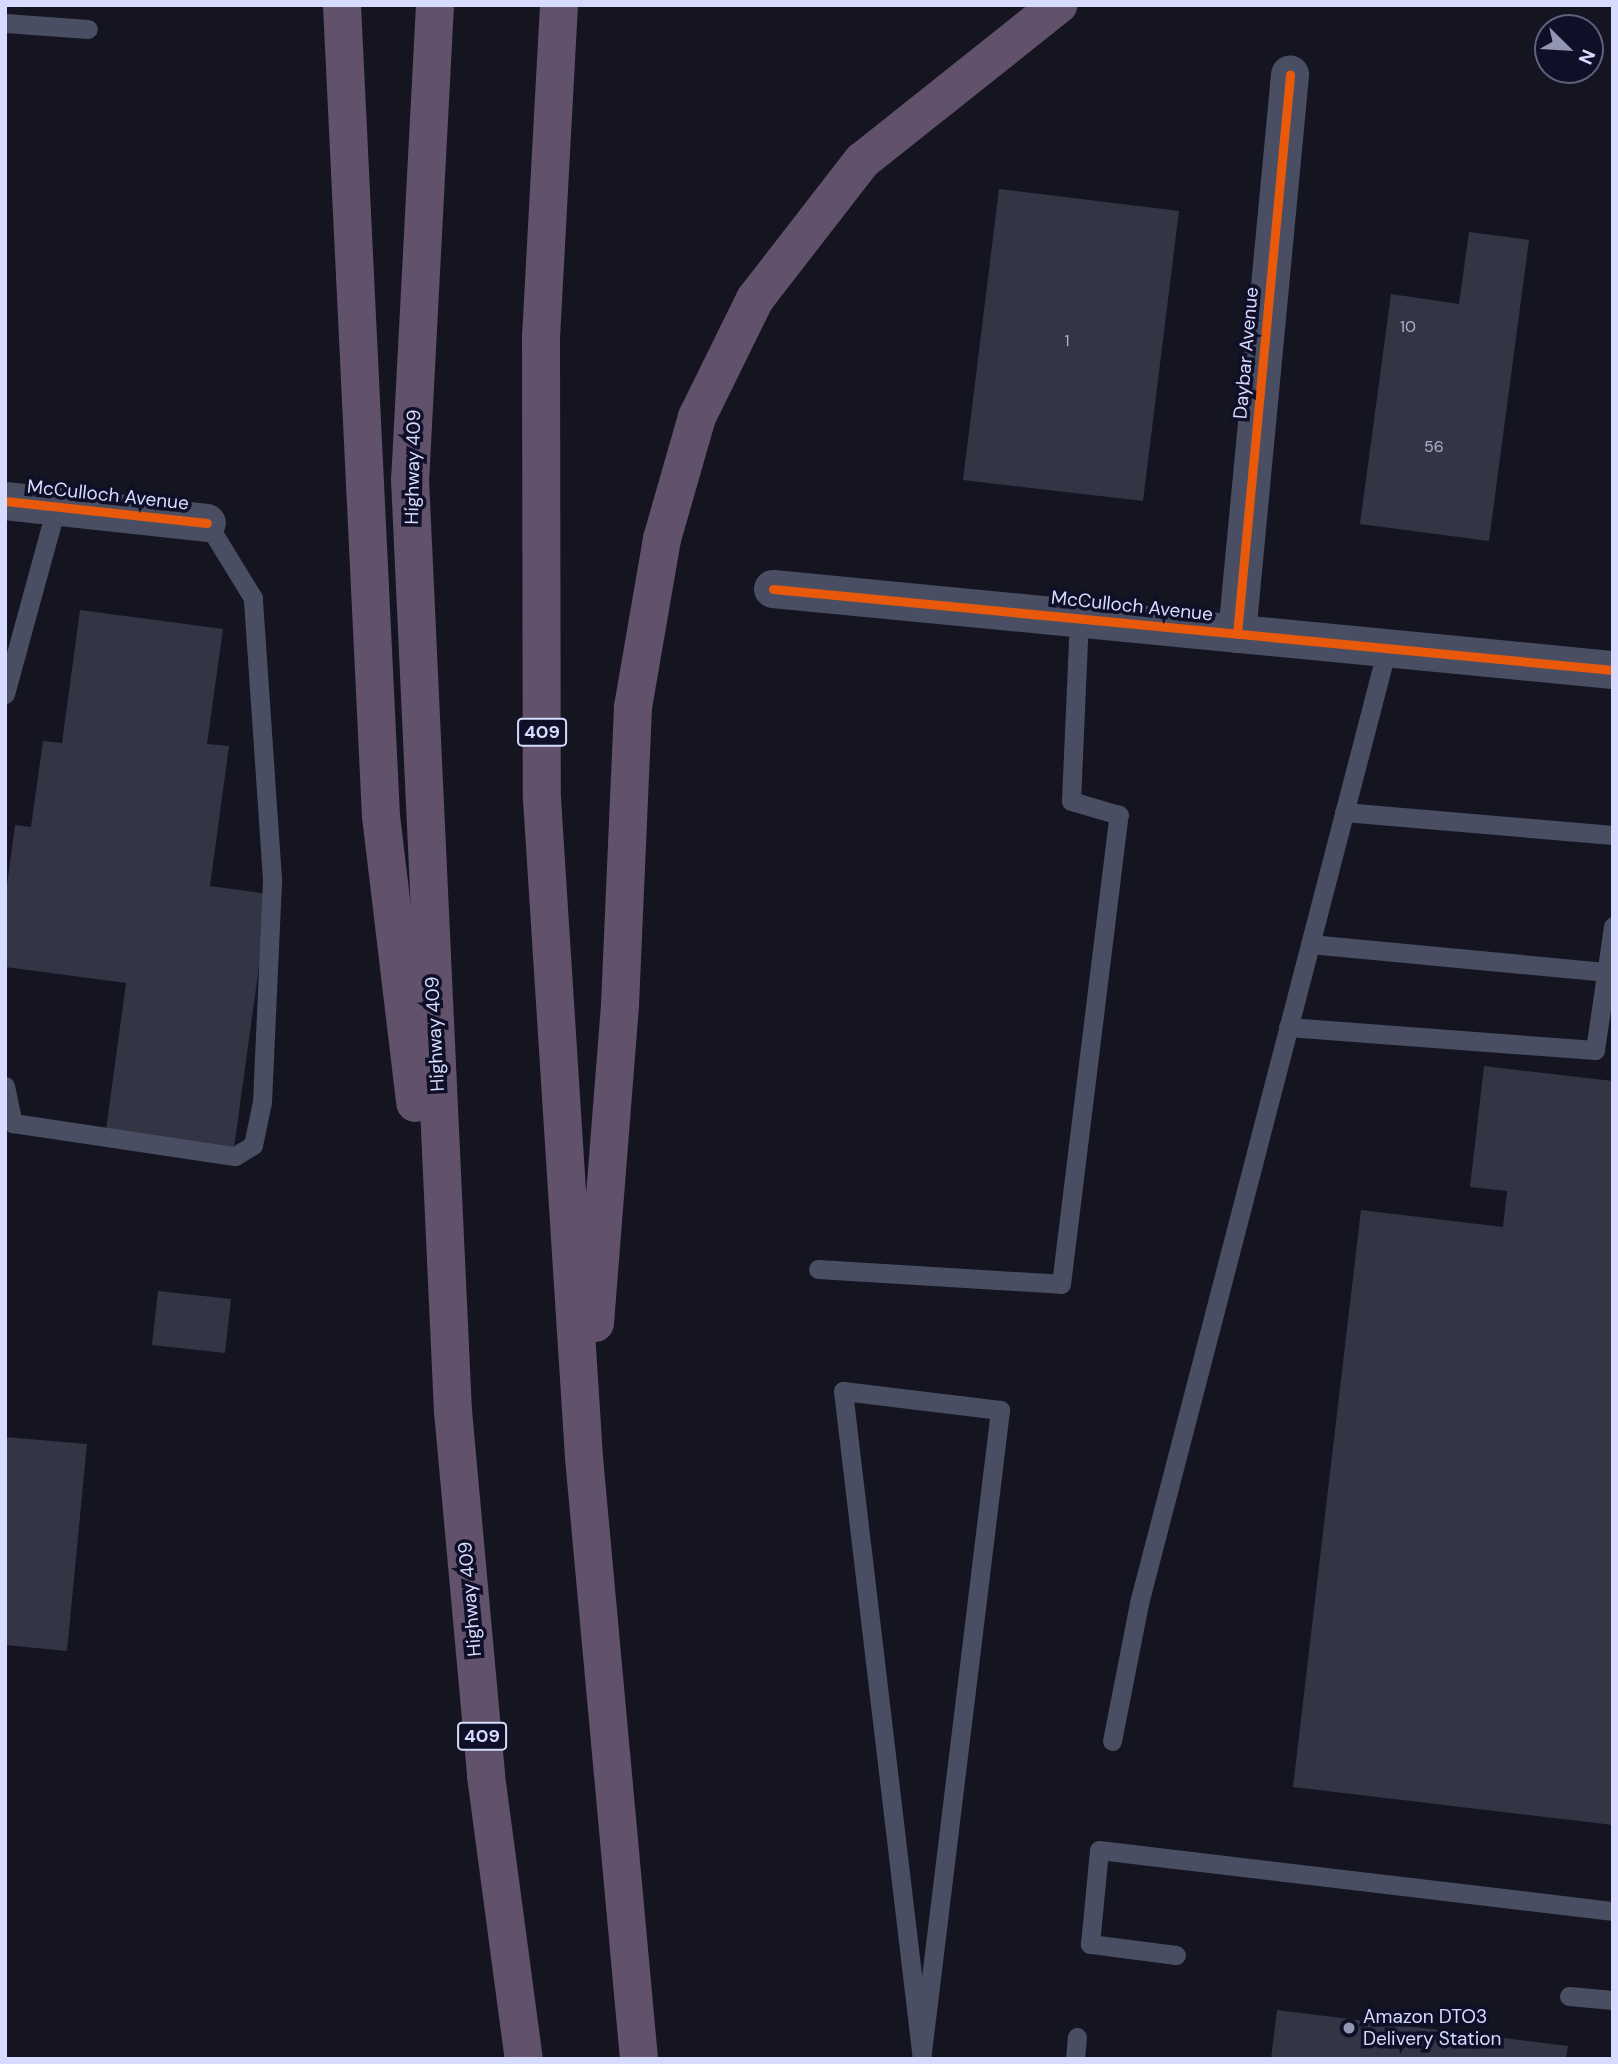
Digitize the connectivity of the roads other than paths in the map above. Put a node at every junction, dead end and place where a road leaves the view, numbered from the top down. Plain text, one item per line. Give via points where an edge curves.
1 (342, 5) edge
2 (435, 5) edge
3 (559, 5) edge
4 (1058, 5) edge
5 (5, 23) edge
6 (88, 29) dead end
7 (1290, 75) dead end
8 (5, 501) edge
9 (56, 508) junction
10 (207, 523) joint
11 (773, 589) dead end
12 (1079, 618) junction
13 (1237, 634) junction
14 (1387, 648) junction
15 (1613, 670) edge
16 (5, 694) edge
17 (1344, 812) junction
18 (1613, 835) edge
19 (1613, 926) edge
20 (1310, 944) junction
21 (1608, 972) junction
22 (1288, 1027) junction
23 (5, 1086) edge
24 (818, 1269) dead end
25 (453, 1411) junction
26 (584, 1458) junction
27 (1112, 1741) dead end
28 (1613, 1911) edge
29 (1176, 1955) dead end
30 (1569, 1996) dead end
31 (1613, 2000) edge
32 (1077, 2037) dead end
33 (922, 2055) edge
34 (524, 2059) edge
35 (639, 2059) edge
36 (1074, 2059) edge

1 - 25 highway via 381,816
2 - 25 highway, Highway 409 / 409 via 410,479
3 - 26 highway, 409 via 541,336 542,799
4 - 26 highway via 862,161 755,299 697,417 662,539 633,707 620,1005
5 - 6 lane
7 - 13 street, Daybar Avenue
8 - 9 street, McCulloch Avenue
9 - 10 street, McCulloch Avenue
9 - 16 lane
10 - 23 lane via 253,598 272,879 262,1102 253,1145 235,1156 13,1123
11 - 12 street, McCulloch Avenue
12 - 13 street, McCulloch Avenue
12 - 24 lane via 1070,801 1119,815 1061,1284
13 - 14 street, McCulloch Avenue
14 - 15 street, McCulloch Avenue
14 - 17 lane
17 - 18 lane
17 - 20 lane
19 - 21 lane
20 - 21 lane
20 - 22 lane
21 - 22 lane via 1595,1050
22 - 27 lane via 1139,1603
25 - 34 highway, Highway 409 / 409 via 486,1776
26 - 35 highway, 409
28 - 29 lane via 1099,1850 1090,1944
30 - 31 lane
32 - 36 lane
33 - 33 lane via 919,2024 844,1391 1000,1410

